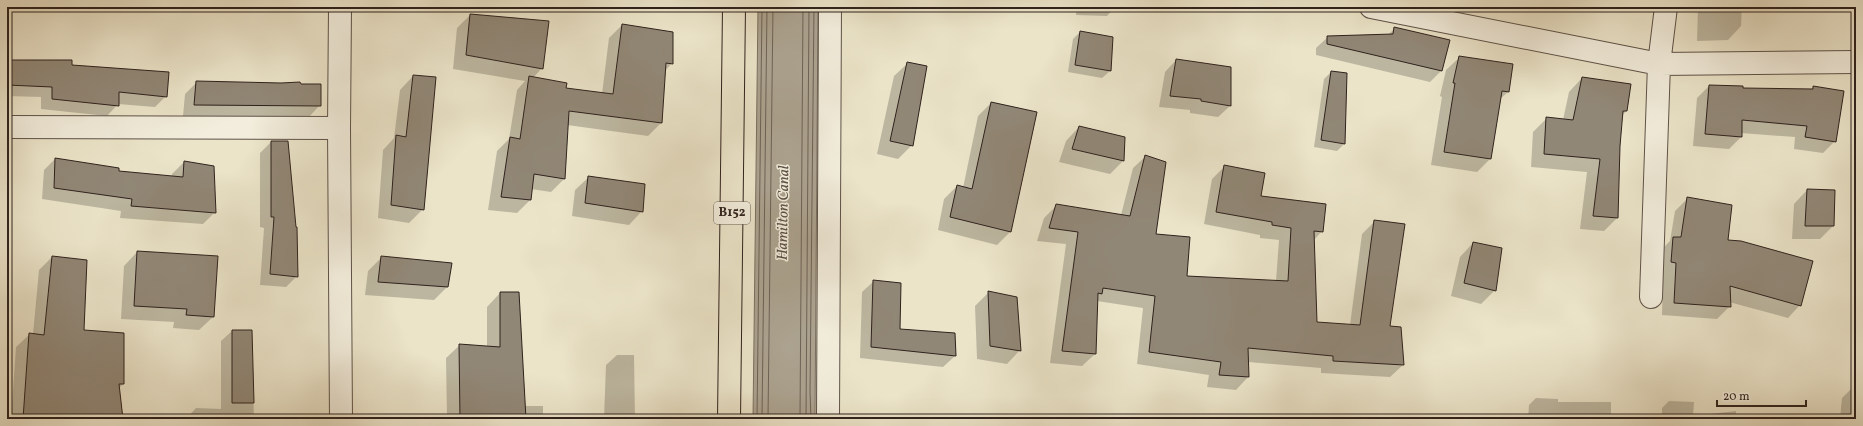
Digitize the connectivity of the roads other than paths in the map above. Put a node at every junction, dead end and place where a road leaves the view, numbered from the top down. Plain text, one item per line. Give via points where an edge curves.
1 (340, 7) edge
2 (734, 7) edge
3 (830, 7) edge
4 (1371, 7) edge
5 (1666, 7) edge
6 (1856, 62) edge
7 (1659, 64) junction
8 (7, 127) edge
9 (339, 128) junction
10 (1651, 297) dead end
11 (341, 419) edge
12 (729, 419) edge
13 (828, 419) edge

1 - 9 street
2 - 12 main road, B152
3 - 13 street
4 - 7 street
5 - 7 street
6 - 7 street
7 - 10 street
8 - 9 street
9 - 11 street

